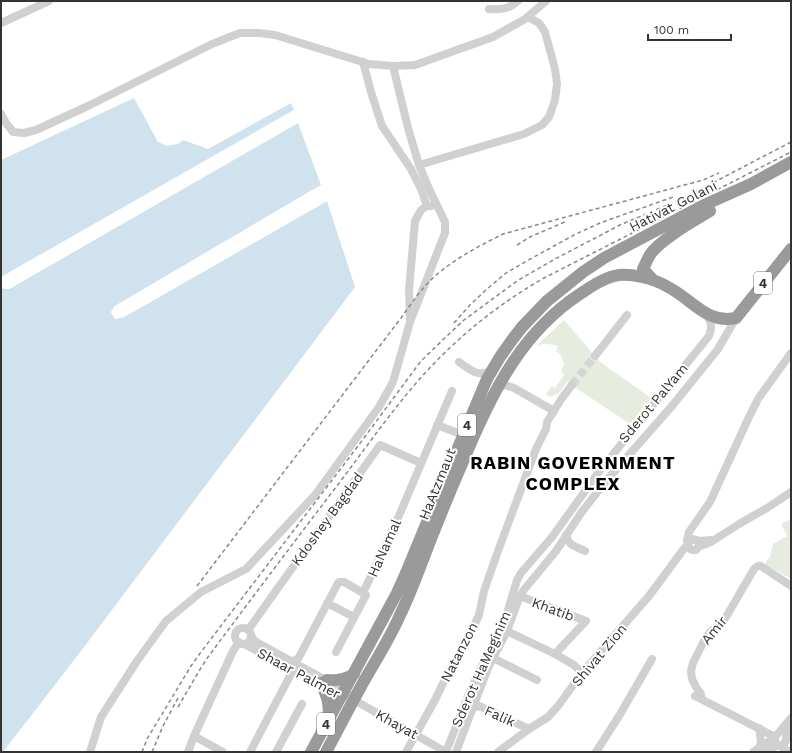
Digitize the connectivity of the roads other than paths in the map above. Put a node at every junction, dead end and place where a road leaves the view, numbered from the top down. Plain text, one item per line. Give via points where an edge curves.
1 (49, 1) edge
2 (518, 1) edge
3 (546, 1) edge
4 (489, 9) dead end
5 (528, 17) junction
6 (1, 23) edge
7 (363, 62) junction
8 (393, 66) junction
9 (1, 114) edge
10 (791, 162) edge
11 (419, 165) junction
12 (751, 184) junction
13 (426, 206) junction
14 (438, 206) junction
15 (791, 249) edge
16 (572, 280) joint
17 (653, 281) junction
18 (703, 312) junction
19 (627, 316) dead end
20 (736, 318) junction
21 (410, 322) junction
22 (791, 353) edge
23 (595, 356) tunnel mouth
24 (458, 362) dead end
25 (493, 370) junction
26 (506, 371) junction
27 (474, 372) junction
28 (572, 386) tunnel mouth
29 (497, 387) junction
30 (514, 388) junction
31 (452, 391) dead end
32 (481, 394) junction
33 (562, 398) junction
34 (535, 400) junction
35 (555, 413) junction
36 (437, 425) junction
37 (547, 425) junction
38 (463, 435) junction
39 (421, 463) junction
40 (791, 492) edge
41 (566, 535) junction
42 (693, 543) junction
43 (574, 546) junction
44 (556, 551) junction
45 (586, 551) dead end
46 (527, 565) junction
47 (536, 575) junction
48 (791, 586) edge
49 (363, 594) junction
50 (520, 596) junction
51 (327, 603) junction
52 (354, 618) junction
53 (507, 632) junction
54 (250, 633) junction
55 (241, 643) junction
56 (336, 652) dead end
57 (555, 654) junction
58 (493, 658) junction
59 (652, 659) dead end
60 (290, 664) junction
61 (582, 673) junction
62 (354, 674) junction
63 (537, 680) dead end
64 (324, 682) junction
65 (347, 695) junction
66 (302, 704) dead end
67 (472, 709) junction
68 (791, 718) edge
69 (329, 719) junction
70 (791, 726) edge
71 (759, 728) junction
72 (529, 729) junction
73 (416, 734) junction
74 (194, 736) junction
75 (781, 740) edge
76 (759, 751) edge
77 (90, 752) edge
78 (188, 752) edge
79 (223, 752) edge
80 (250, 752) edge
81 (276, 752) edge
82 (311, 752) edge
83 (326, 752) edge
84 (406, 752) edge
85 (446, 752) edge
86 (456, 752) edge
87 (498, 752) edge
88 (596, 752) edge
89 (790, 752) edge

1 - 6 street
2 - 4 street via 512,7
3 - 5 street
5 - 8 street via 486,40 415,65
5 - 11 street via 539,22 545,32 555,69 557,84 549,117 542,125 524,134
7 - 8 street
7 - 9 street via 275,35 240,33 212,44 36,130 13,132
7 - 13 street via 382,126 411,170
8 - 11 street
10 - 12 highway, Hativat Golani / 4
11 - 14 street
12 - 16 highway, Hativat Golani / 4 via 610,255
12 - 17 highway via 657,247 643,269
13 - 14 street
13 - 21 street via 415,221 409,290
14 - 21 street via 446,222 445,233
15 - 20 highway, Sderot PalYam / 4
16 - 25 highway, HaAtzmaut / 4 via 536,311 512,340
17 - 18 highway, HaAtzmaut / 4 via 668,286
17 - 26 highway, HaAtzmaut / 4 via 622,275 603,280 588,288 544,323
18 - 20 highway, HaAtzmaut / 4 via 721,319
18 - 46 street, Sderot PalYam via 711,323 709,336 601,469 552,537
19 - 23 street
20 - 41 street, Sderot PalYam via 718,348 672,406 606,481
21 - 77 street via 393,382 379,407 315,495 246,569 201,592 166,621 101,717
22 - 42 street, Shivat Zion via 758,399 710,502 688,532 687,537
24 - 27 street
25 - 27 street via 482,374
25 - 32 highway, HaAtzmaut / 4
26 - 29 highway, HaAtzmaut / 4
26 - 30 street
27 - 32 street
28 - 33 street, Natanzon
29 - 30 street via 505,385
29 - 65 highway, HaAtzmaut / 4 via 478,425 400,616 370,671
30 - 34 street
31 - 36 street, HaNamal
32 - 38 highway, HaAtzmaut / 4
33 - 34 street via 547,403
33 - 35 street, Natanzon
34 - 35 street
34 - 37 street via 544,408
35 - 37 street, Natanzon
36 - 38 street
36 - 39 street, HaNamal
37 - 73 street, Natanzon via 498,551 490,559 493,565 472,630
38 - 62 highway, HaAtzmaut / 4 via 397,593
39 - 49 street, HaNamal
39 - 54 street, Kdoshey Bagdad via 380,445
40 - 42 street via 711,542
41 - 43 street via 569,543
41 - 44 street, Sderot PalYam
42 - 61 street, Shivat Zion via 683,550 649,596
43 - 44 street via 565,546
43 - 45 street
44 - 47 street, Sderot PalYam
46 - 47 street via 529,573
46 - 85 street, Sderot HaMeginim via 517,580 503,626 486,656
47 - 50 street, Sderot HaMeginim
48 - 71 street, Amir via 761,566 756,566 726,618 710,632 693,663 694,683 702,694 699,697
49 - 51 street, HaNamal via 344,582 339,582
49 - 52 street via 366,595
50 - 53 street, Sderot HaMeginim
50 - 57 street, Khatib via 586,621
51 - 52 street
51 - 60 street, HaNamal via 298,659
52 - 56 street
53 - 57 street
53 - 58 street, Sderot HaMeginim
54 - 55 street via 248,642
54 - 55 street via 244,628 237,631 237,641
54 - 60 street, Shaar Palmer via 254,640
55 - 60 street, Shaar Palmer
55 - 74 street via 233,651
57 - 61 street
58 - 63 street
58 - 67 street, Sderot HaMeginim
59 - 88 street
60 - 64 street, Shaar Palmer
60 - 80 street, HaNamal via 291,674
61 - 72 street, Shivat Zion via 558,706
62 - 64 highway
62 - 65 highway, HaAtzmaut / 4
64 - 65 street, Shaar Palmer
64 - 69 highway
65 - 69 highway, HaAtzmaut / 4
65 - 73 street, Khayat
65 - 83 highway, HaAtzmaut / 4
66 - 81 street
67 - 72 street, Falik via 479,706
67 - 86 street, Sderot HaMeginim
68 - 75 street
69 - 82 highway, HaAtzmaut / 4
70 - 75 street
71 - 75 street
71 - 76 street
72 - 87 street, Shivat Zion
73 - 84 street, Natanzon
73 - 85 street, Khayat
74 - 78 street
74 - 79 street
75 - 76 street
75 - 89 street

